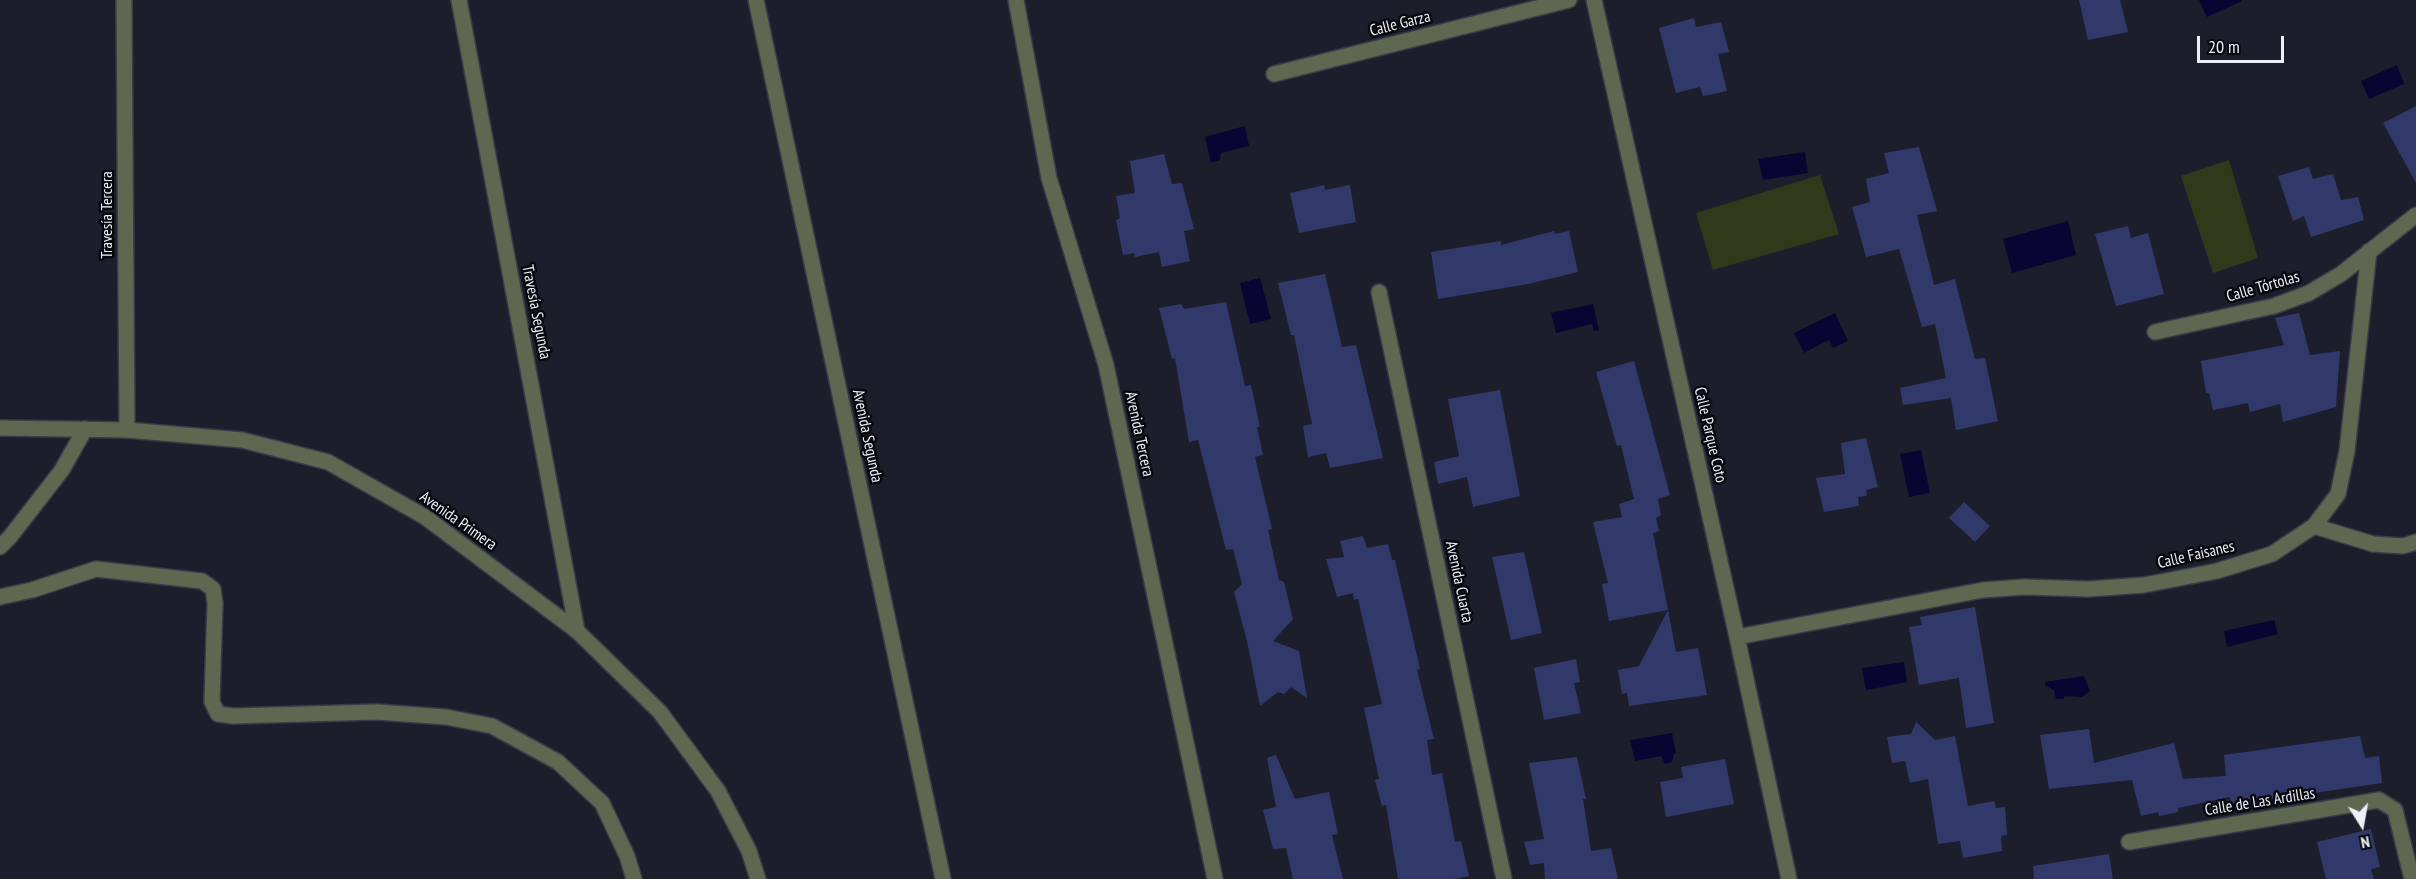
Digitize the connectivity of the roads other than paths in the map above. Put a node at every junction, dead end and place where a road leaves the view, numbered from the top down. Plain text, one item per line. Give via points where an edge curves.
1 (124, 0) edge
2 (459, 0) edge
3 (756, 0) edge
4 (1016, 0) edge
5 (1569, 0) edge
6 (1594, 0) edge
7 (1274, 74) dead end
8 (2416, 215) edge
9 (2369, 251) junction
10 (1379, 292) dead end
11 (2155, 332) dead end
12 (0, 428) edge
13 (85, 429) junction
14 (127, 430) junction
15 (2314, 526) junction
16 (2416, 542) edge
17 (0, 547) edge
18 (0, 597) edge
19 (577, 631) junction
20 (1737, 637) junction
21 (2128, 842) dead end
22 (634, 879) edge
23 (758, 879) edge
24 (943, 879) edge
25 (1215, 879) edge
26 (1503, 879) edge
27 (1789, 879) edge
28 (2412, 879) edge

1 - 14 street, Travesía Tercera
2 - 19 street, Travesía Segunda
3 - 24 street, Avenida Segunda
4 - 25 street, Avenida Tercera via 1049,178 1106,365
5 - 7 street, Calle Garza
6 - 20 street, Calle Parque Coto
8 - 9 street
9 - 11 street, Calle Tórtolas via 2342,274 2309,293 2274,306
9 - 15 street, Calle Faisanes via 2347,452 2338,494
10 - 26 street, Avenida Cuarta
12 - 13 street, Avenida Primera
13 - 14 street, Avenida Primera
13 - 17 street via 62,470
14 - 19 street, Avenida Primera via 242,440 328,462 425,517
15 - 16 street via 2373,544 2403,546
15 - 20 street, Calle Faisanes via 2272,554 2196,575 2144,585 2089,589 1983,590
18 - 22 street via 96,569 202,581 213,589 215,603 212,702 218,714 377,712 446,717 492,726 558,762 602,803
19 - 23 street, Avenida Primera via 660,712 711,782 749,851
20 - 27 street, Calle Parque Coto
21 - 28 street, Calle de Las Ardillas via 2379,800 2395,810

